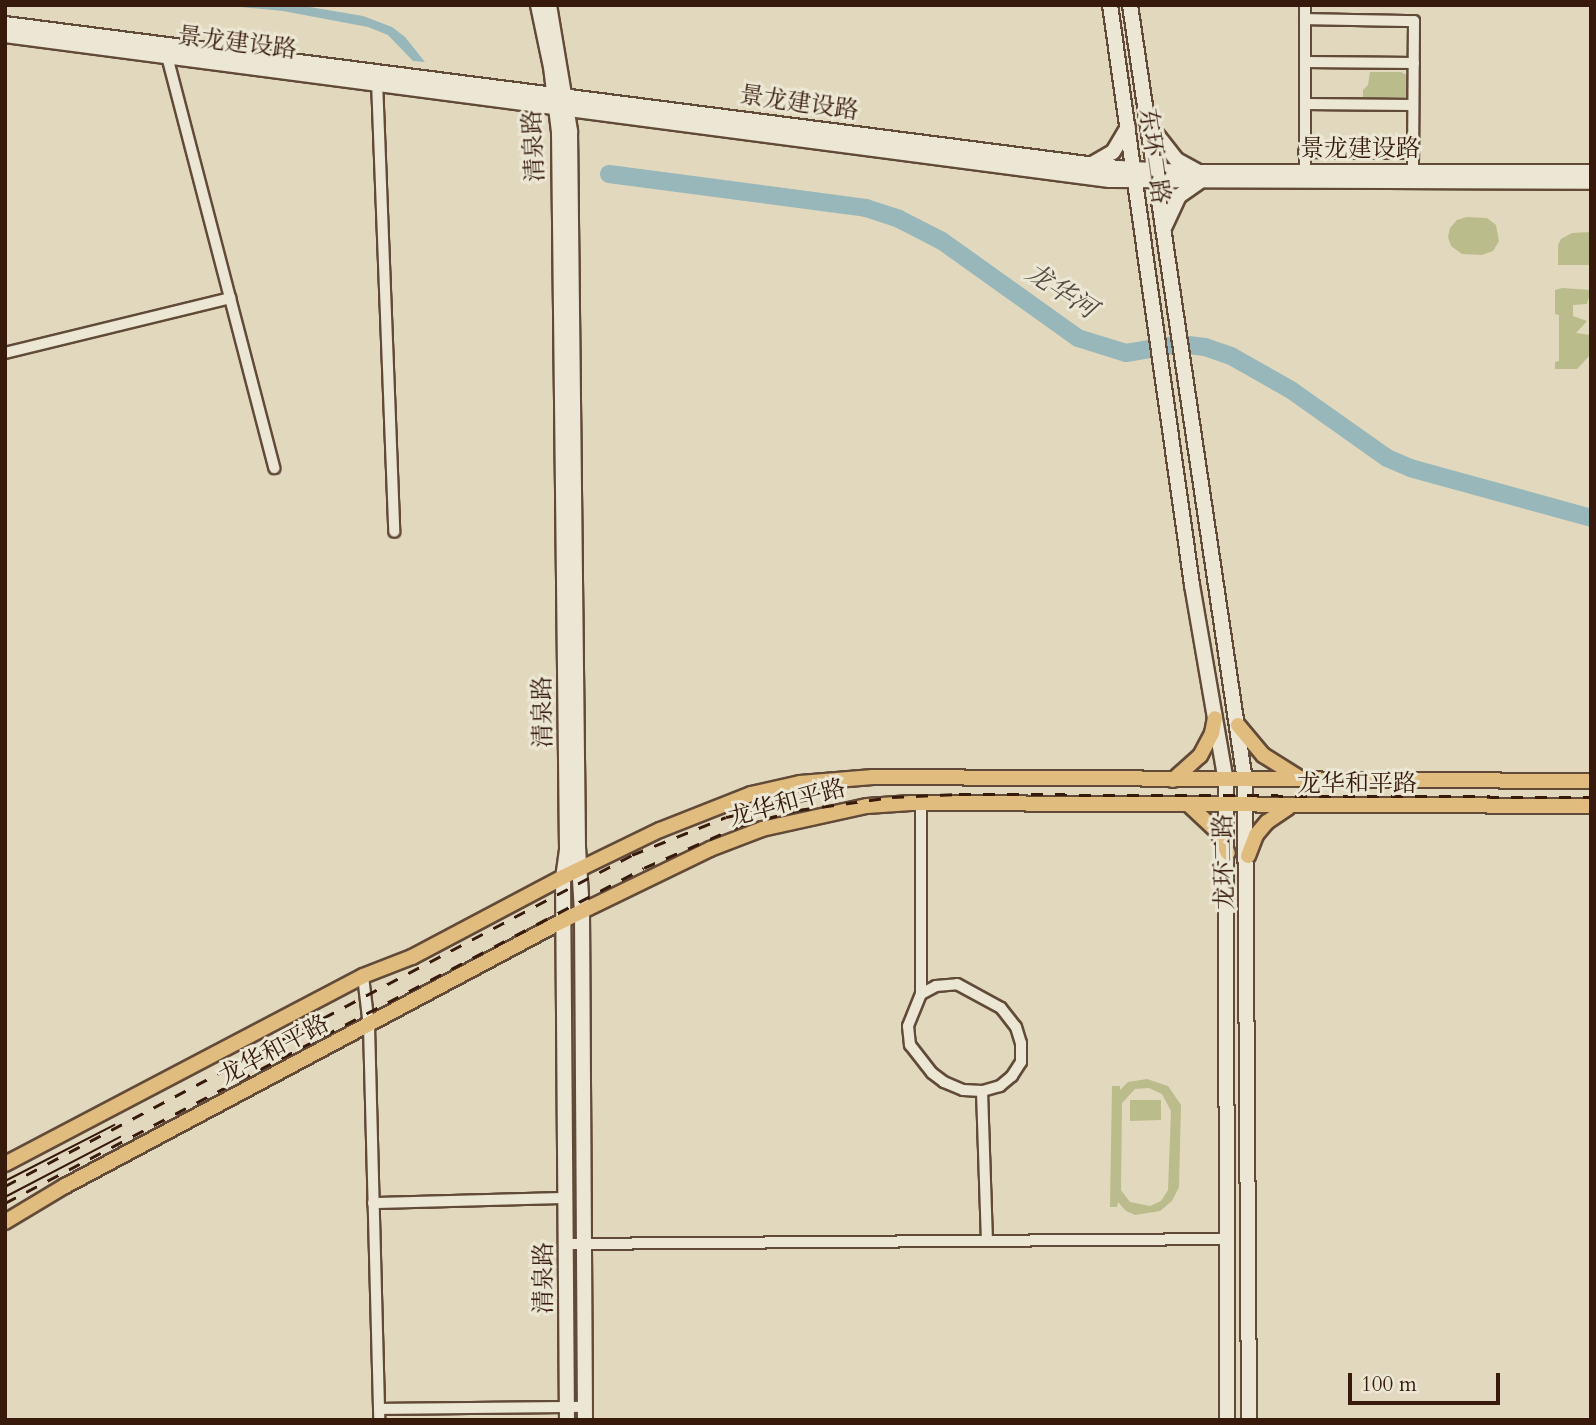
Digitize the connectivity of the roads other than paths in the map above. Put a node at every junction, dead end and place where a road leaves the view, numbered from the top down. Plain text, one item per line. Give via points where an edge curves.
1 (538, 5) edge
2 (549, 5) edge
3 (1110, 5) edge
4 (1130, 5) edge
5 (1305, 5) edge
6 (1305, 19) junction
7 (5, 24) edge
8 (5, 35) edge
9 (167, 57) junction
10 (1305, 62) junction
11 (1413, 63) junction
12 (377, 79) junction
13 (561, 103) junction
14 (1305, 104) junction
15 (1413, 105) junction
16 (1150, 122) junction
17 (1128, 126) junction
18 (1304, 152) junction
19 (1413, 153) junction
20 (1090, 164) junction
21 (1305, 172) junction
22 (1413, 172) junction
23 (1591, 172) edge
24 (1134, 175) junction
25 (1156, 176) junction
26 (1199, 177) junction
27 (1591, 182) edge
28 (1163, 233) junction
29 (230, 298) junction
30 (1174, 309) joint
31 (1153, 312) joint
32 (5, 353) edge
33 (274, 468) dead end
34 (394, 532) dead end
35 (1215, 718) junction
36 (1238, 725) junction
37 (1172, 780) junction
38 (1226, 781) junction
39 (1245, 781) junction
40 (1304, 781) junction
41 (1591, 782) edge
42 (921, 803) junction
43 (1190, 806) junction
44 (1227, 806) junction
45 (1591, 806) edge
46 (1246, 807) junction
47 (1289, 807) junction
48 (1228, 853) junction
49 (1248, 856) junction
50 (580, 868) junction
51 (563, 877) junction
52 (582, 912) junction
53 (564, 920) junction
54 (363, 976) junction
55 (920, 994) junction
56 (369, 1026) junction
57 (982, 1091) junction
58 (5, 1164) edge
59 (566, 1198) junction
60 (373, 1203) junction
61 (5, 1222) edge
62 (1227, 1239) junction
63 (987, 1240) junction
64 (584, 1242) junction
65 (566, 1244) junction
66 (585, 1413) edge
67 (379, 1414) edge
68 (567, 1414) edge
69 (1227, 1420) edge
70 (1249, 1420) edge

1 - 13 main road, 清泉路
2 - 13 main road, 清泉路
3 - 17 main road, 东环二路
4 - 16 main road, 东环二路
5 - 6 street
6 - 10 street
6 - 11 street via 1414,21
7 - 12 main road, 景龙建设路
8 - 9 main road, 景龙建设路
9 - 12 main road, 景龙建设路
9 - 29 street
10 - 11 street
10 - 14 street
11 - 15 street
12 - 13 main road, 景龙建设路
12 - 34 street
13 - 20 main road, 景龙建设路 via 596,98
13 - 24 main road, 景龙建设路
13 - 50 main road, 清泉路 via 570,131
13 - 51 main road, 清泉路 via 567,850
14 - 15 street
14 - 18 street
15 - 19 street
16 - 25 main road, 东环二路
16 - 26 main road via 1168,151
17 - 20 main road via 1113,152
17 - 24 main road, 东环二路
18 - 19 street
18 - 21 street
19 - 22 street
20 - 24 main road, 景龙建设路
21 - 22 main road, 景龙建设路
21 - 26 main road, 景龙建设路
22 - 23 main road, 景龙建设路
24 - 25 main road, 景龙建设路
24 - 31 main road, 东环二路
25 - 26 main road, 景龙建设路
25 - 28 main road, 东环二路
26 - 27 main road, 景龙建设路
26 - 28 main road via 1180,196
28 - 30 main road, 东环二路
29 - 32 street
29 - 33 street
30 - 36 main road, 龙环二路
31 - 35 main road, 龙环二路
35 - 37 main road via 1200,756
35 - 38 main road, 龙环二路
36 - 39 main road, 龙环二路
36 - 40 main road via 1263,755
37 - 38 main road, 龙华和平路
37 - 50 main road, 龙华和平路 via 873,777 800,783 715,807
38 - 39 main road, 龙华和平路
38 - 44 main road, 龙环二路
39 - 40 main road, 龙华和平路
39 - 46 main road, 龙环二路
40 - 41 main road, 龙华和平路
42 - 43 main road, 龙华和平路
42 - 52 main road, 龙华和平路 via 867,806 762,829 710,849
42 - 55 street
43 - 44 main road, 龙华和平路
43 - 48 main road via 1218,832
44 - 46 main road, 龙华和平路
44 - 48 main road, 龙环二路
45 - 47 main road, 龙华和平路
46 - 47 main road, 龙华和平路
46 - 49 main road, 龙环二路
47 - 49 main road via 1256,835
48 - 62 main road, 龙环二路
49 - 70 main road, 龙环二路
50 - 51 main road, 龙华和平路
50 - 52 main road, 清泉路
51 - 53 main road, 清泉路
51 - 54 main road, 龙华和平路 via 412,957
52 - 53 main road, 龙华和平路
52 - 64 main road, 清泉路
53 - 56 main road, 龙华和平路
53 - 59 main road, 清泉路
54 - 56 street
54 - 58 main road, 龙华和平路
55 - 57 street via 908,1026 910,1045 918,1059 944,1082
55 - 57 street via 936,986 957,984 1001,1008 1016,1027 1021,1062 1000,1086
56 - 60 street
56 - 61 main road, 龙华和平路
57 - 63 street
59 - 60 street
59 - 65 main road, 清泉路
60 - 67 street
62 - 63 street
62 - 69 main road, 龙环二路
63 - 64 street
64 - 65 street
64 - 66 main road, 清泉路
65 - 68 main road, 清泉路
66 - 68 street
67 - 68 street

